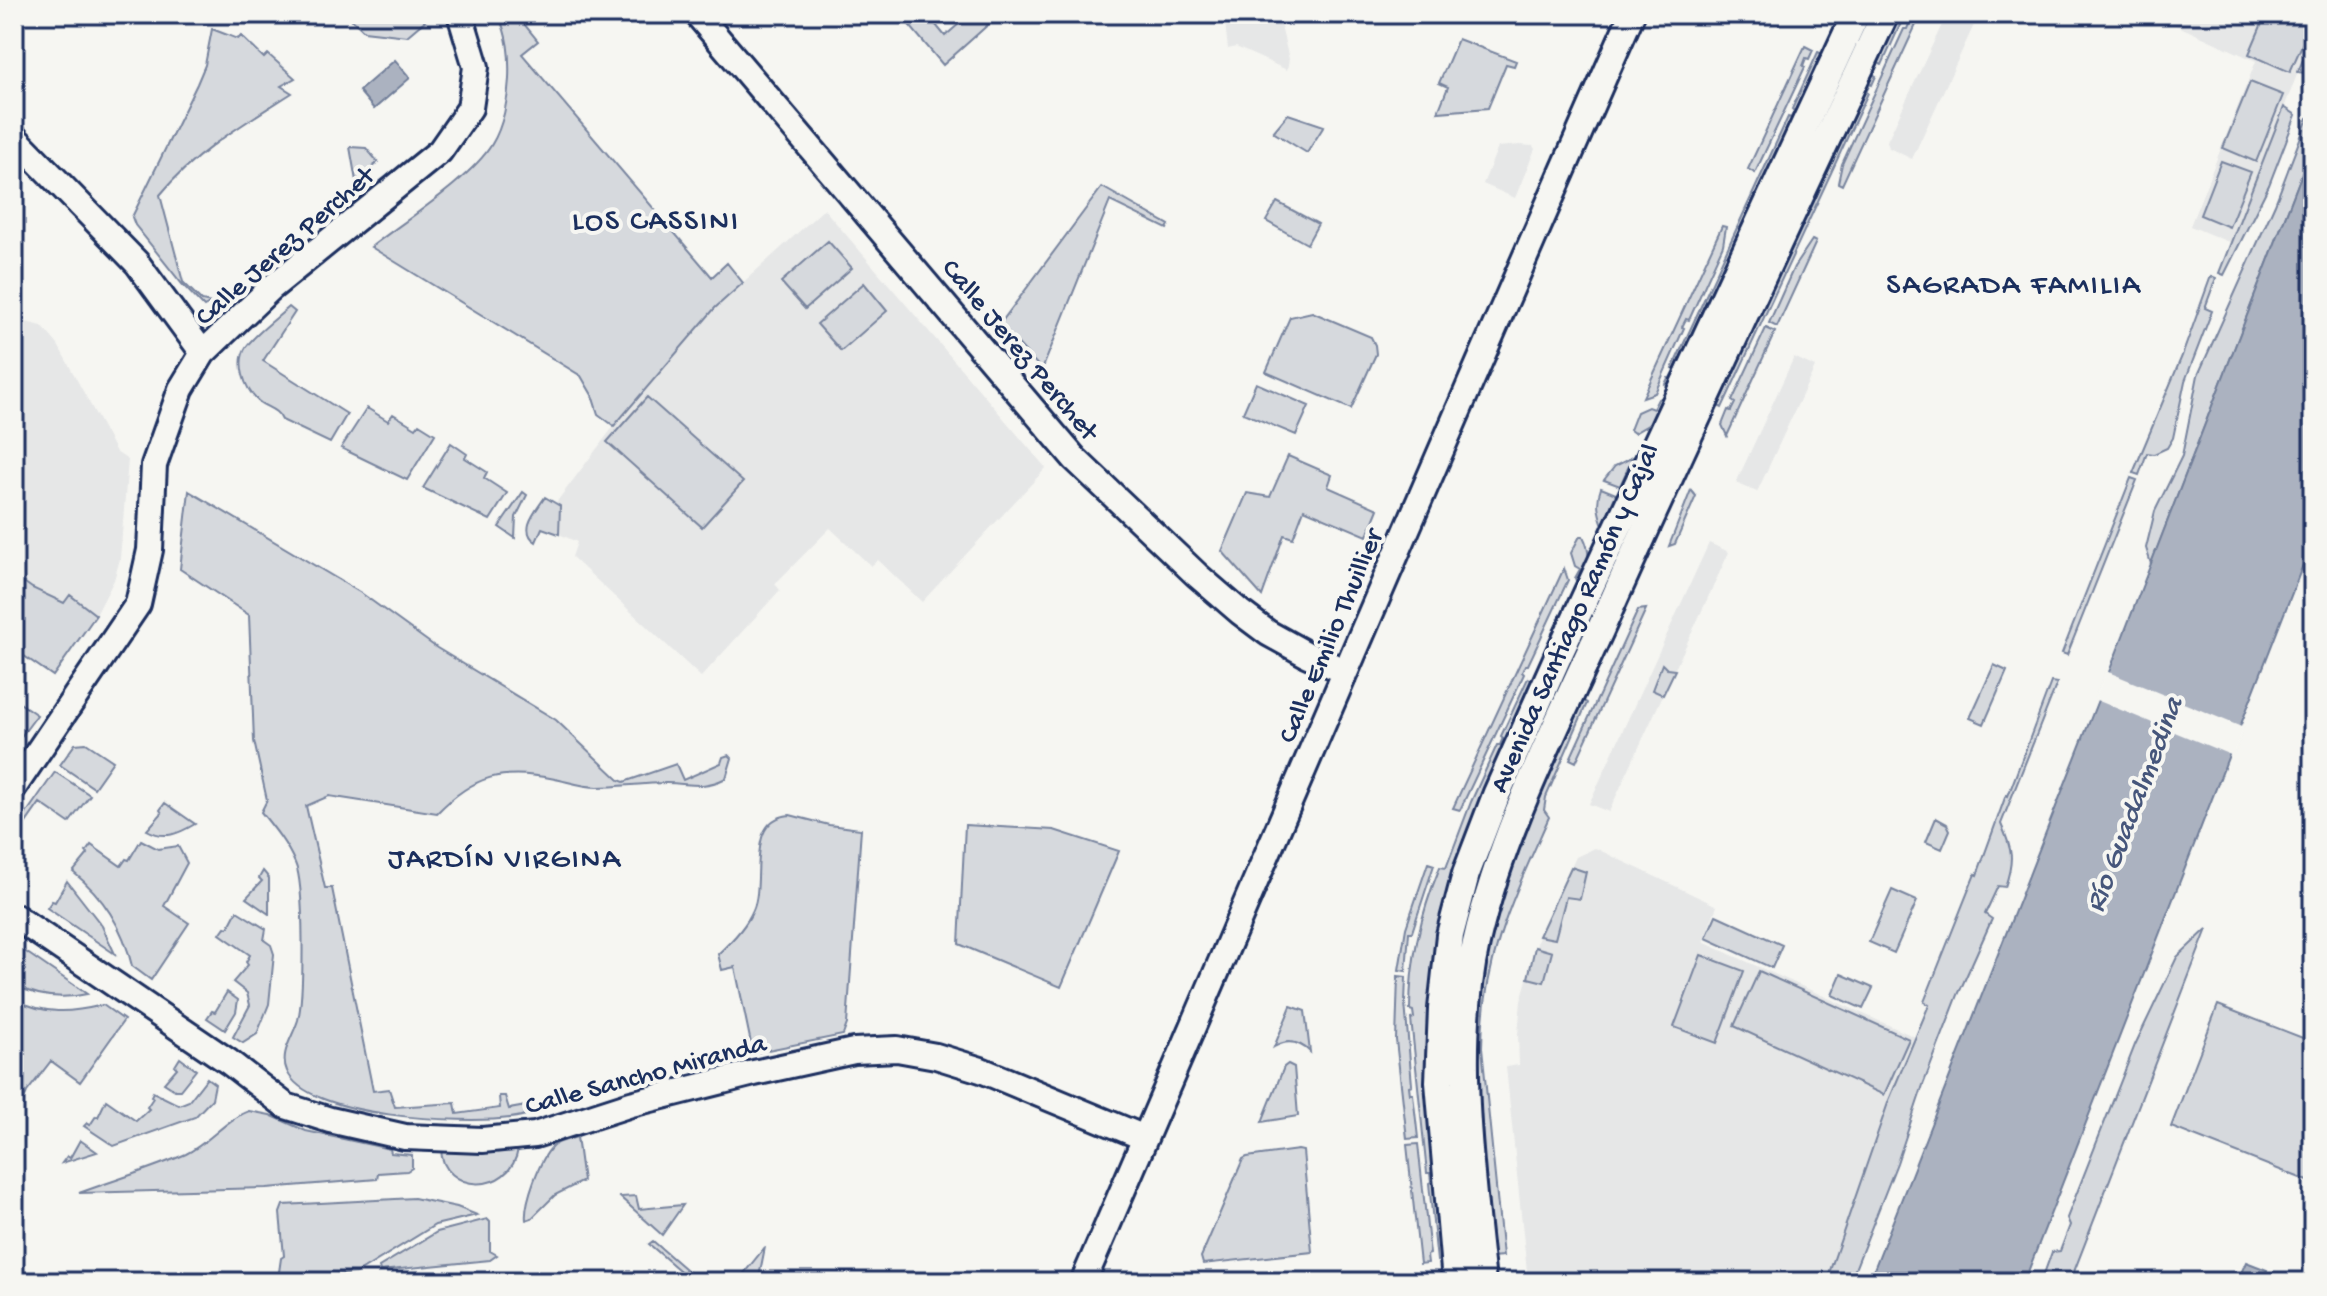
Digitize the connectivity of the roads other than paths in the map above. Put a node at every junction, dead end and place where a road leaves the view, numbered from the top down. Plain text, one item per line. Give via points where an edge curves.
1 (460, 14) edge
2 (697, 14) edge
3 (1632, 14) edge
4 (1856, 14) edge
5 (1885, 14) edge
6 (14, 137) edge
7 (203, 353) junction
8 (1344, 671) junction
9 (14, 787) edge
10 (14, 916) edge
11 (1145, 1138) junction
12 (1083, 1282) edge
13 (1456, 1282) edge
14 (1482, 1282) edge

1 - 7 street, Calle Jerez Perchet via 476,67 470,108 440,151 271,288
2 - 8 street, Calle Jerez Perchet via 1075,459 1240,612 1268,633
3 - 8 street, Calle Emilio Thuillier
4 - 13 main road, Avenida Santiago Ramón y Cajal via 1559,654 1466,874 1450,935 1439,1082
5 - 14 main road, Avenida Santiago Ramón y Cajal via 1521,803 1494,880 1476,944 1466,1013 1465,1083
6 - 7 street via 137,263
7 - 9 street, Calle Jerez Perchet via 173,409 154,465 150,550 138,604
8 - 11 street, Calle Emilio Thuillier
10 - 11 street, Calle Sancho Miranda via 286,1106 405,1137 482,1140 535,1135 754,1073 854,1051 897,1049 981,1070
11 - 12 street, Calle Emilio Thuillier

